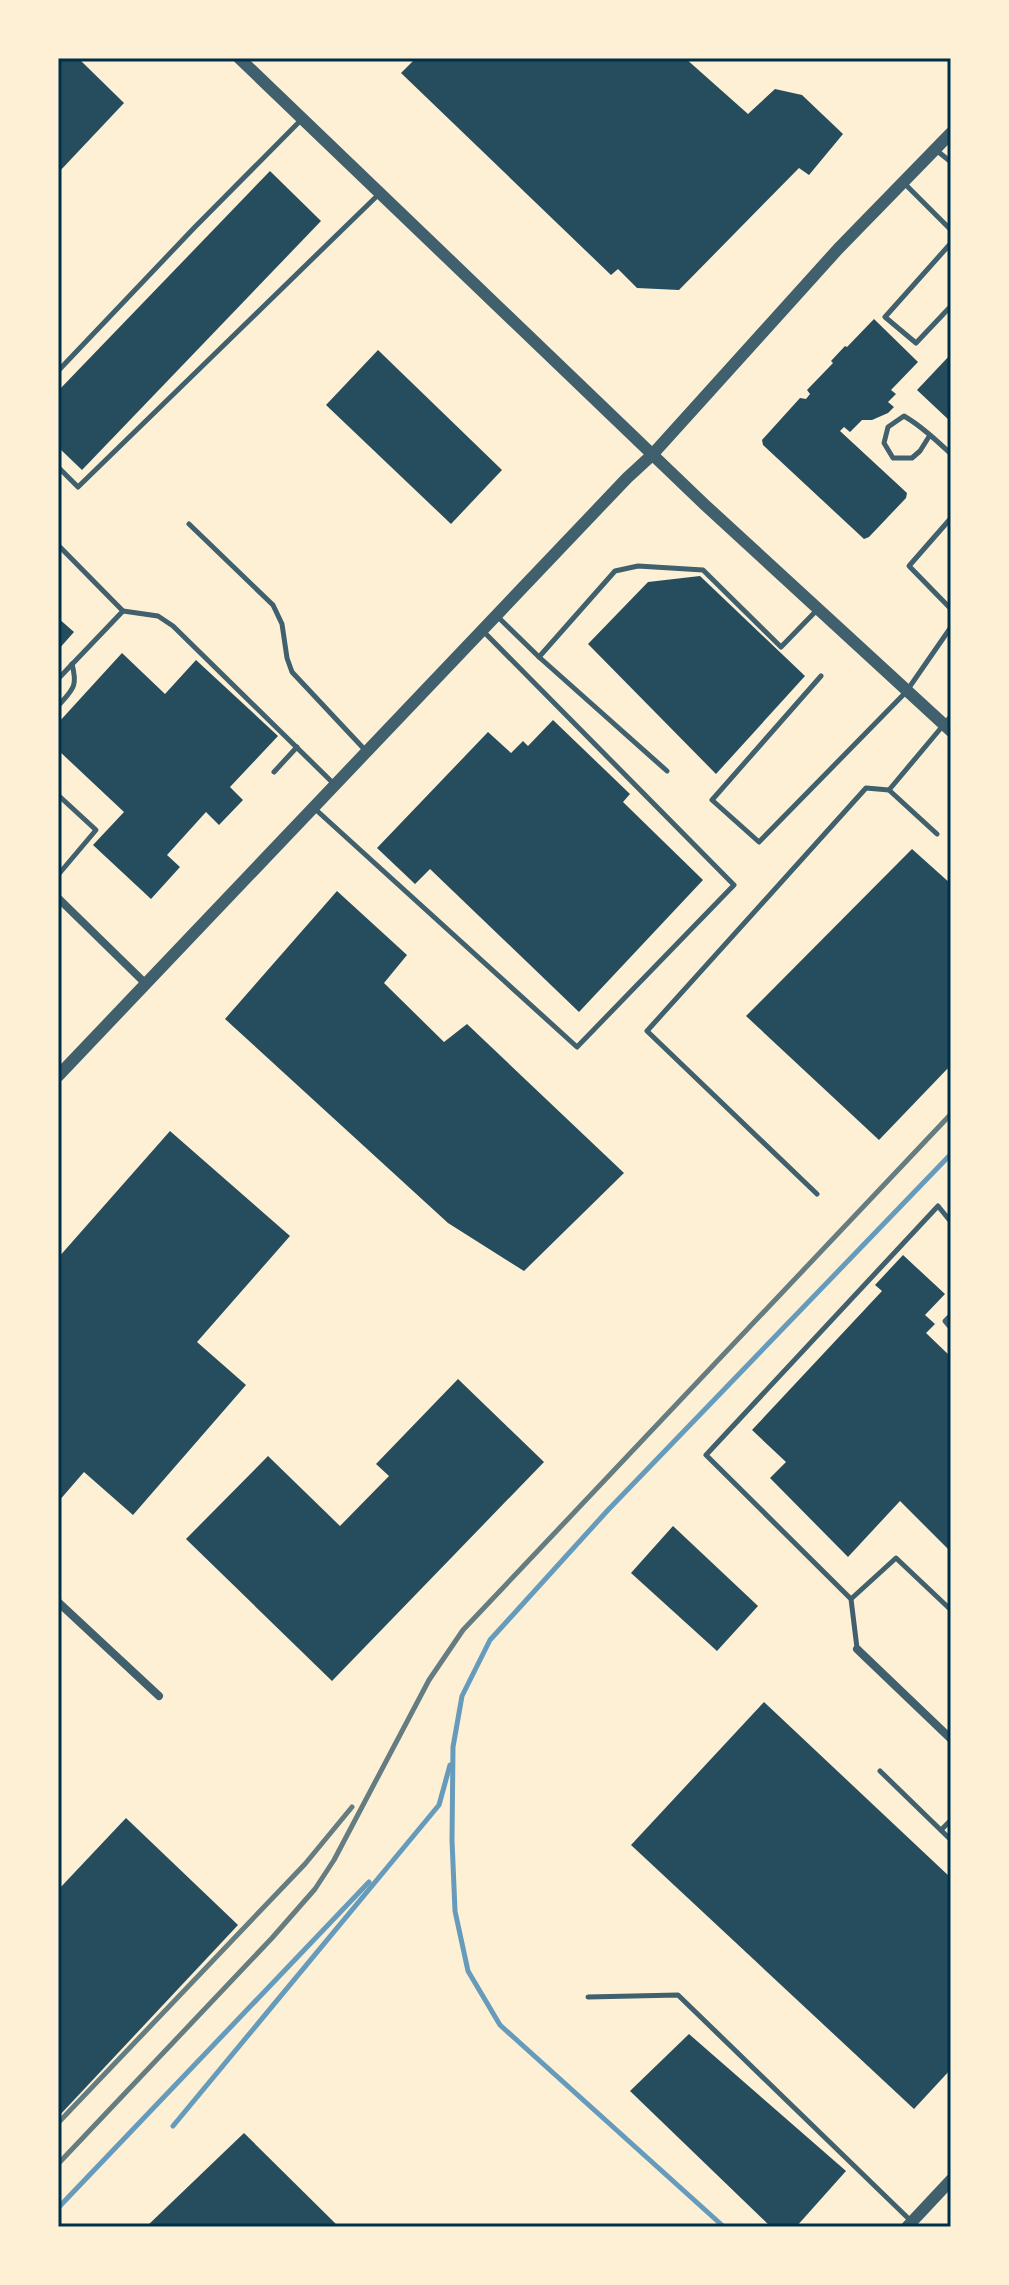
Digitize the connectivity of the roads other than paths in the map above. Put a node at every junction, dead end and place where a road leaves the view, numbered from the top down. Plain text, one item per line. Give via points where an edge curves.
1 (239, 58) edge
2 (302, 119) junction
3 (951, 133) edge
4 (935, 150) junction
5 (951, 162) edge
6 (904, 183) junction
7 (380, 194) junction
8 (951, 230) edge
9 (951, 243) edge
10 (951, 306) edge
11 (58, 371) edge
12 (930, 435) junction
13 (951, 454) edge
14 (652, 455) junction
15 (58, 467) edge
16 (951, 518) edge
17 (189, 524) dead end
18 (58, 545) edge
19 (951, 609) edge
20 (818, 610) junction
21 (123, 611) junction
22 (496, 615) junction
23 (951, 627) edge
24 (482, 631) junction
25 (539, 657) junction
26 (72, 664) junction
27 (821, 676) dead end
28 (58, 679) edge
29 (906, 692) junction
30 (58, 706) edge
31 (949, 724) edge
32 (297, 747) junction
33 (367, 752) junction
34 (667, 771) dead end
35 (274, 772) dead end
36 (335, 785) junction
37 (889, 790) junction
38 (58, 795) edge
39 (313, 807) junction
40 (937, 834) dead end
41 (58, 875) edge
42 (58, 898) edge
43 (146, 984) junction
44 (58, 1076) edge
45 (817, 1194) dead end
46 (951, 1222) edge
47 (951, 1315) edge
48 (951, 1328) edge
49 (851, 1599) junction
50 (58, 1602) edge
51 (951, 1610) edge
52 (857, 1649) joint
53 (159, 1696) dead end
54 (951, 1739) edge
55 (880, 1771) dead end
56 (951, 1820) edge
57 (941, 1830) junction
58 (951, 1840) edge
59 (588, 1997) dead end
60 (951, 2180) edge
61 (909, 2224) edge

1 - 2 street
2 - 7 street
2 - 11 lane
3 - 4 street
4 - 5 lane
4 - 6 street
6 - 8 lane
6 - 14 street
7 - 14 street
7 - 15 lane via 78,487
9 - 10 lane via 885,317 916,343
12 - 12 lane via 904,416 888,427 884,443 893,458 912,458
12 - 13 lane
14 - 20 street
14 - 22 street
16 - 19 lane via 909,566
17 - 33 lane via 273,605 292,672
18 - 21 lane
20 - 25 lane via 781,647 703,570 638,566 615,571
20 - 29 street
21 - 26 lane
21 - 32 lane via 158,616 173,626
22 - 24 street
22 - 25 lane
23 - 29 lane
24 - 33 street
24 - 39 lane via 734,885 577,1047
25 - 34 lane
26 - 28 lane
26 - 30 lane via 73,690
27 - 29 lane via 712,800 759,842
29 - 31 street
31 - 37 lane
32 - 35 lane
32 - 36 lane
33 - 36 street
36 - 39 street
37 - 40 lane
37 - 45 lane via 866,788 647,1031
38 - 41 lane via 96,830
39 - 43 street
42 - 43 street
43 - 44 street
46 - 49 lane via 938,1206 706,1455
47 - 48 lane via 945,1321
49 - 51 lane via 896,1558
49 - 52 lane
50 - 53 street
52 - 54 street
55 - 57 lane
56 - 57 lane
57 - 58 lane
59 - 61 lane via 678,1995
60 - 61 street

